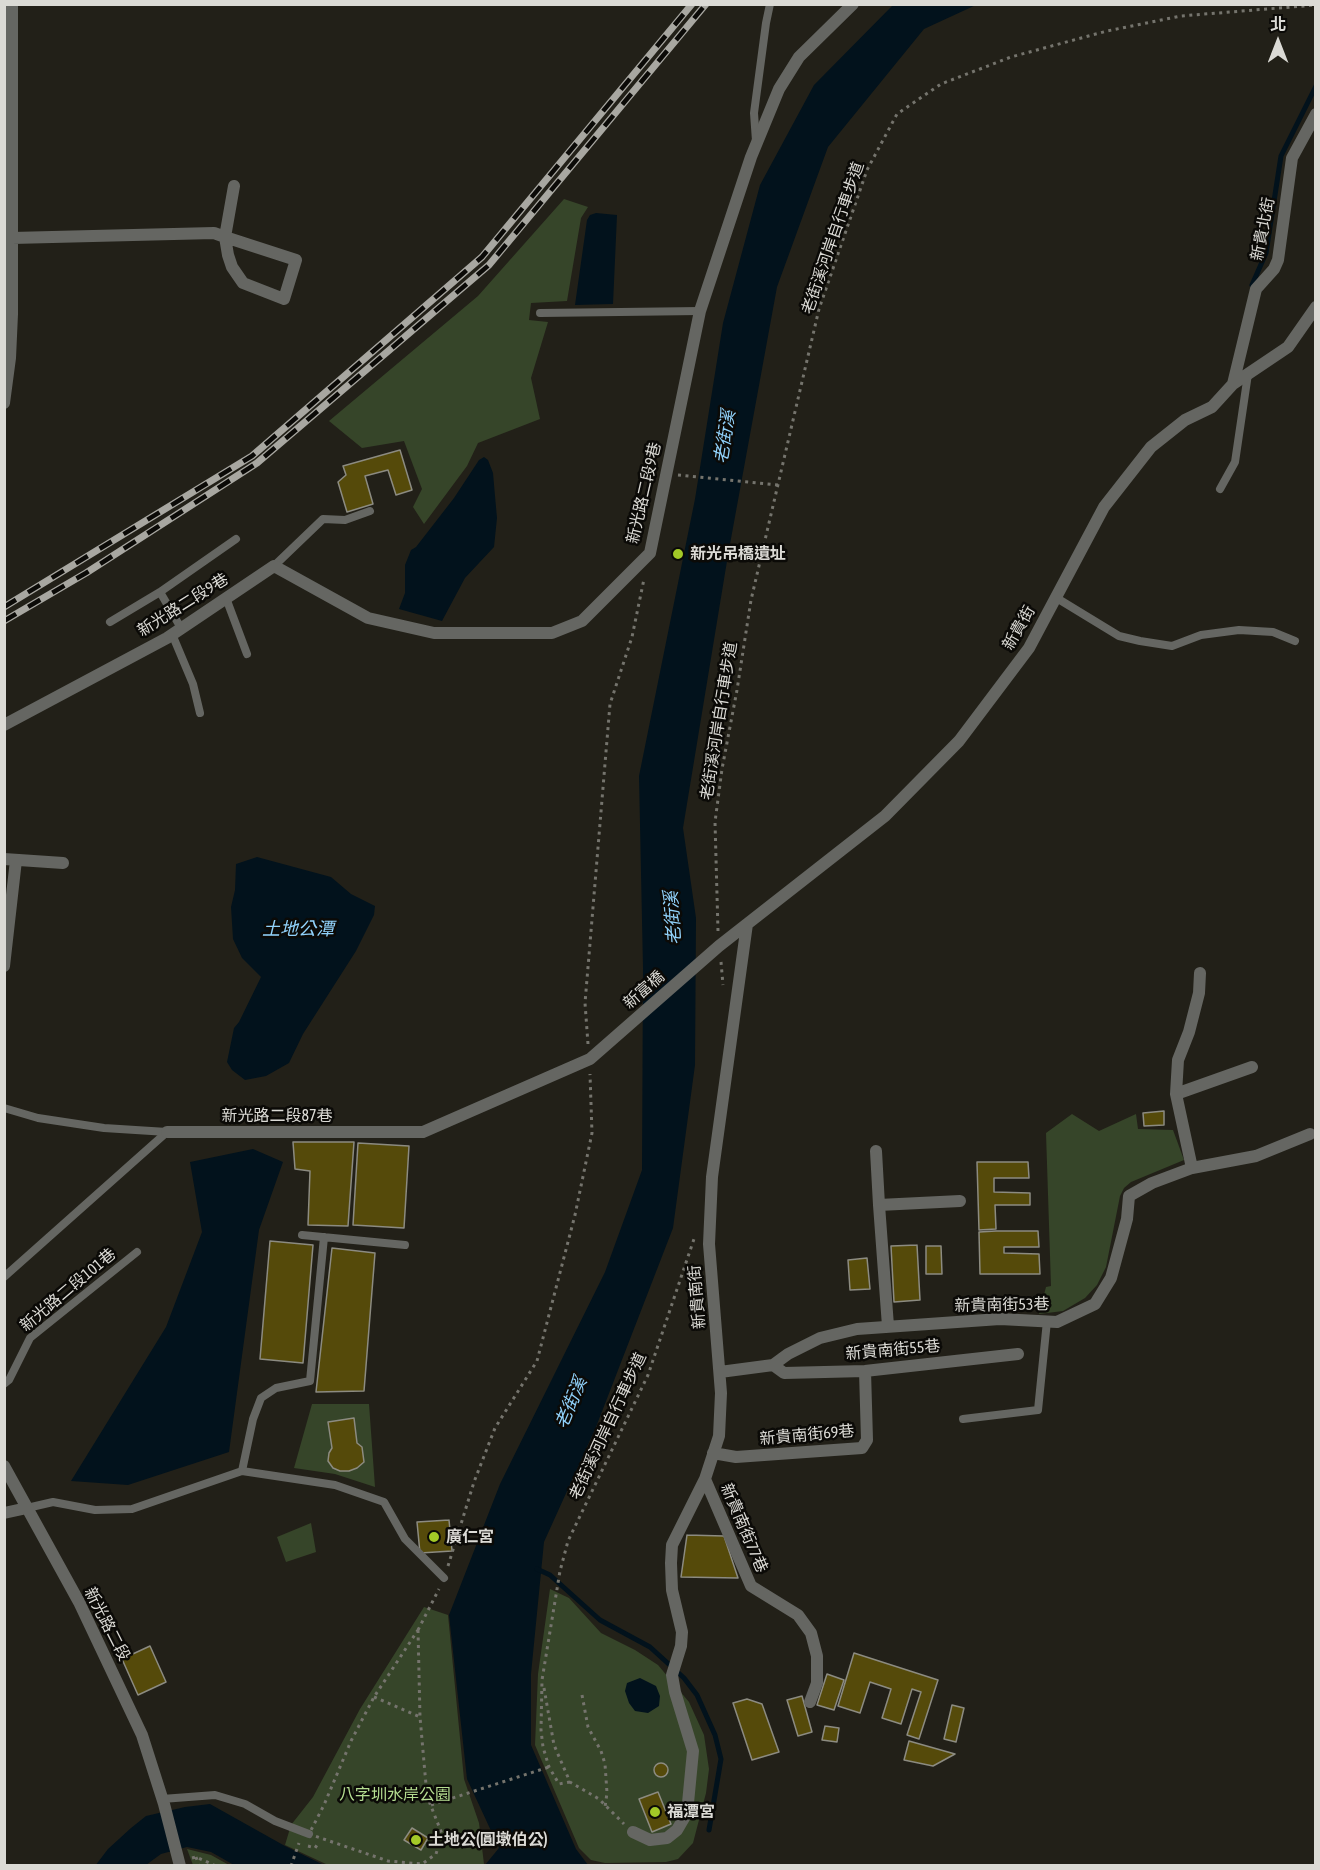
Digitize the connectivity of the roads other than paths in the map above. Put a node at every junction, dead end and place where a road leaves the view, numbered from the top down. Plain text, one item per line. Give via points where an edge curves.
1 (12, 4) edge
2 (770, 4) edge
3 (853, 4) edge
4 (1316, 114) edge
5 (756, 145) junction
6 (234, 186) dead end
7 (225, 237) junction
8 (12, 238) junction
9 (1316, 307) edge
10 (700, 311) junction
11 (540, 313) dead end
12 (1248, 374) junction
13 (1233, 384) junction
14 (4, 403) edge
15 (1220, 489) dead end
16 (370, 511) dead end
17 (236, 539) dead end
18 (274, 566) junction
19 (160, 592) junction
20 (1055, 597) junction
21 (226, 598) junction
22 (110, 622) dead end
23 (176, 631) junction
24 (1295, 641) dead end
25 (247, 654) dead end
26 (200, 713) dead end
27 (4, 725) edge
28 (10, 860) edge
29 (63, 863) dead end
30 (747, 924) junction
31 (719, 946) joint
32 (4, 966) edge
33 (1200, 973) dead end
34 (590, 1059) joint
35 (1252, 1067) dead end
36 (1176, 1094) junction
37 (4, 1108) edge
38 (167, 1132) junction
39 (1310, 1134) dead end
40 (876, 1151) dead end
41 (1192, 1168) junction
42 (960, 1201) dead end
43 (879, 1205) junction
44 (302, 1235) dead end
45 (324, 1237) junction
46 (405, 1245) dead end
47 (136, 1252) dead end
48 (4, 1278) edge
49 (1047, 1321) junction
50 (888, 1326) junction
51 (1018, 1354) dead end
52 (773, 1365) junction
53 (865, 1371) junction
54 (720, 1372) junction
55 (4, 1384) edge
56 (963, 1419) dead end
57 (713, 1454) junction
58 (4, 1466) edge
59 (242, 1471) junction
60 (705, 1479) junction
61 (27, 1508) junction
62 (4, 1513) edge
63 (444, 1578) road end
64 (810, 1702) dead end
65 (163, 1802) junction
66 (633, 1832) road end
67 (309, 1834) road end
68 (178, 1859) edge

1 - 8 street
2 - 5 lane via 754,113
3 - 5 street, 新光路二段9巷 via 799,57 779,89
4 - 13 street, 新貴北街 via 1292,158 1278,260 1256,289
5 - 10 street, 新光路二段9巷
6 - 7 street
7 - 7 street via 296,260 284,299 243,283 232,267
7 - 8 street via 214,233
8 - 14 street via 11,347
9 - 12 street, 新貴街 via 1288,348
10 - 11 lane
10 - 18 street, 新光路二段9巷 via 650,553 582,621 552,633 434,633 368,618
12 - 13 street, 新貴街
12 - 15 lane via 1235,462
13 - 20 street, 新貴街 via 1212,407 1185,420 1151,447 1104,507
16 - 18 lane via 345,520 323,519
17 - 19 lane
18 - 21 street, 新光路二段9巷
19 - 22 lane
19 - 23 lane
20 - 24 lane via 1119,636 1140,641 1172,646 1201,635 1239,630 1274,632
20 - 30 street, 新貴街 via 1029,648 959,741 885,816
21 - 23 street, 新光路二段9巷
21 - 25 lane
23 - 26 lane
23 - 27 street, 新光路二段9巷
28 - 29 street
28 - 32 street
30 - 31 street, 新貴街
30 - 54 street, 新貴南街 via 712,1177 709,1244
31 - 34 street, 新富橋
33 - 36 street via 1199,993 1178,1060
34 - 38 street, 新光路二段87巷 via 423,1132
35 - 36 street
36 - 41 street
37 - 38 lane via 93,1127
38 - 48 lane
39 - 41 street, 新貴南街53巷 via 1256,1156
40 - 43 street
41 - 49 street, 新貴南街53巷 via 1152,1183 1129,1197 1111,1278 1095,1304 1057,1322
42 - 43 street
43 - 50 street
44 - 45 lane
45 - 46 lane
45 - 59 lane via 310,1381 276,1388 261,1398
47 - 55 lane, 新光路二段101巷 via 30,1338
49 - 50 street, 新貴南街53巷 via 1000,1319
49 - 56 lane via 1038,1410
50 - 52 street, 新貴南街53巷 via 820,1338
51 - 53 street, 新貴南街55巷
52 - 53 street, 新貴南街55巷 via 784,1373
52 - 54 street, 新貴南街53巷
53 - 57 street, 新貴南街69巷 via 867,1440 862,1448 736,1457
54 - 57 street, 新貴南街 via 719,1436
57 - 60 street, 新貴南街
58 - 61 street, 新光路二段
59 - 61 lane via 132,1509 95,1510 53,1502
59 - 63 lane via 335,1485 384,1502 405,1539
60 - 64 street, 新貴南街77巷 via 751,1586 798,1616 811,1633 817,1656 817,1683
60 - 66 street, 新貴南街 via 672,1545 672,1590 682,1632 672,1675 693,1751 688,1803 684,1818 668,1838 650,1840
61 - 62 street
61 - 65 street, 新光路二段 via 116,1678 142,1735
65 - 67 lane via 215,1795 245,1804
65 - 68 street, 新光路二段

